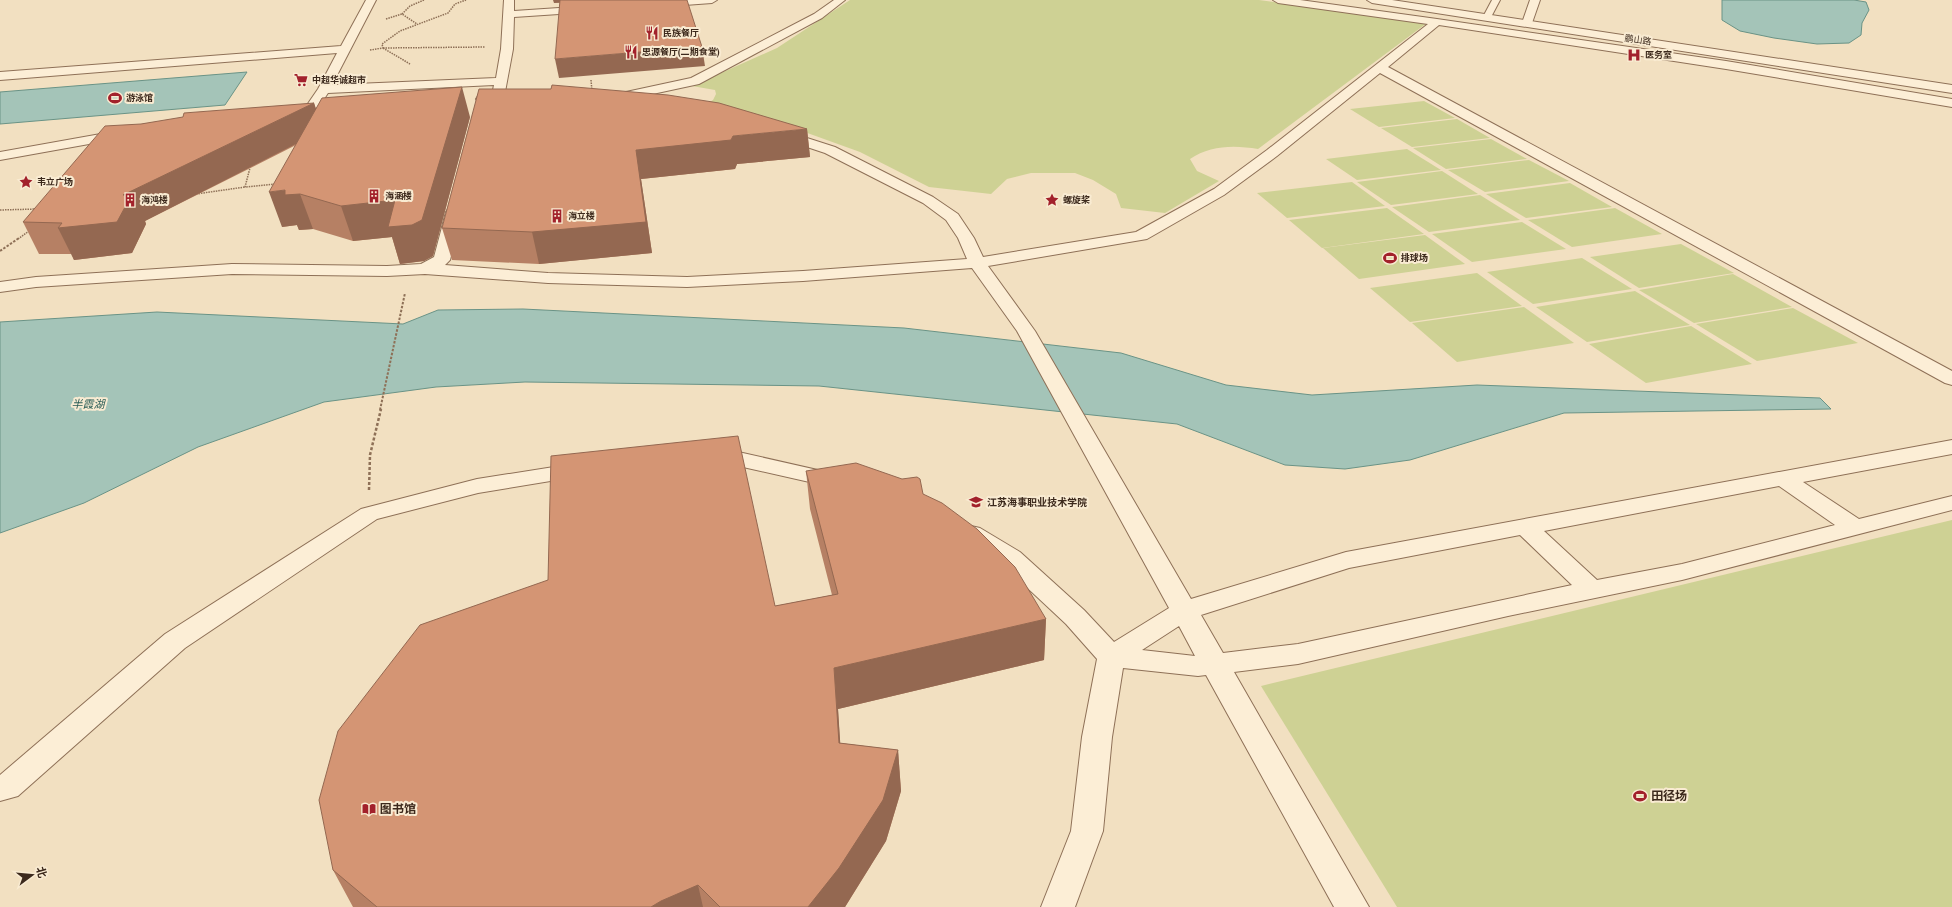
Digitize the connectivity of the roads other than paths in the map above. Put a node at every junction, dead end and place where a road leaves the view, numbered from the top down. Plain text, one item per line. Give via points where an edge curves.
1 (371, 0) edge
2 (509, 0) edge
3 (712, 0) edge
4 (840, 0) edge
5 (1278, 0) edge
6 (1372, 0) edge
7 (1496, 0) edge
8 (1535, 0) edge
9 (650, 4) edge
10 (603, 8) edge
11 (509, 14) junction
12 (1487, 17) junction
13 (1438, 22) junction
14 (1527, 23) junction
15 (343, 52) junction
16 (1380, 68) junction
17 (0, 76) edge
18 (501, 81) junction
19 (324, 89) junction
20 (1952, 89) edge
21 (482, 99) junction
22 (466, 100) dead end
23 (512, 101) edge
24 (1952, 103) edge
25 (328, 104) edge
26 (313, 105) junction
27 (636, 106) edge
28 (299, 109) edge
29 (478, 115) edge
30 (764, 129) edge
31 (134, 132) edge
32 (0, 156) edge
33 (457, 199) edge
34 (977, 263) junction
35 (425, 269) junction
36 (0, 287) edge
37 (1952, 380) edge
38 (1952, 447) edge
39 (694, 459) edge
40 (604, 467) edge
41 (1783, 479) junction
42 (860, 486) edge
43 (1952, 503) edge
44 (952, 523) edge
45 (1524, 526) junction
46 (1854, 527) junction
47 (1592, 590) junction
48 (1184, 610) junction
49 (1111, 657) junction
50 (1214, 664) junction
51 (2, 792) edge
52 (1058, 907) edge
53 (1352, 907) edge

1 - 15 street
2 - 11 street
3 - 9 street
4 - 27 street via 818,16 695,81 630,95 606,104
5 - 13 street
6 - 12 street, 鹏山路
7 - 12 lane
8 - 14 street
10 - 11 street
11 - 18 street via 507,48
12 - 14 street, 鹏山路
13 - 16 street
13 - 24 street via 1726,65
14 - 20 street, 鹏山路
15 - 17 street
15 - 19 street
16 - 34 street via 1361,80 1272,153 1219,192 1141,236
16 - 37 street
18 - 19 street
18 - 21 street via 499,92
19 - 26 street
21 - 22 street
21 - 23 street
21 - 29 street
25 - 26 street
26 - 28 street
30 - 34 street via 830,150 928,200 952,217 966,238
31 - 32 street
33 - 35 street via 442,260
34 - 35 street via 687,282 548,278
34 - 48 street via 1026,331
35 - 36 street via 232,270 36,282
38 - 41 street
39 - 42 street via 725,456
40 - 51 street via 477,486 369,514 175,641
41 - 45 street
41 - 46 street
43 - 46 street
44 - 49 street via 1011,558 1075,617
45 - 47 street
45 - 48 street via 1346,560
46 - 47 street via 1682,572
47 - 50 street via 1298,654
48 - 49 street
48 - 50 street
49 - 50 street via 1198,666
49 - 52 street via 1097,737 1086,831
50 - 53 street

